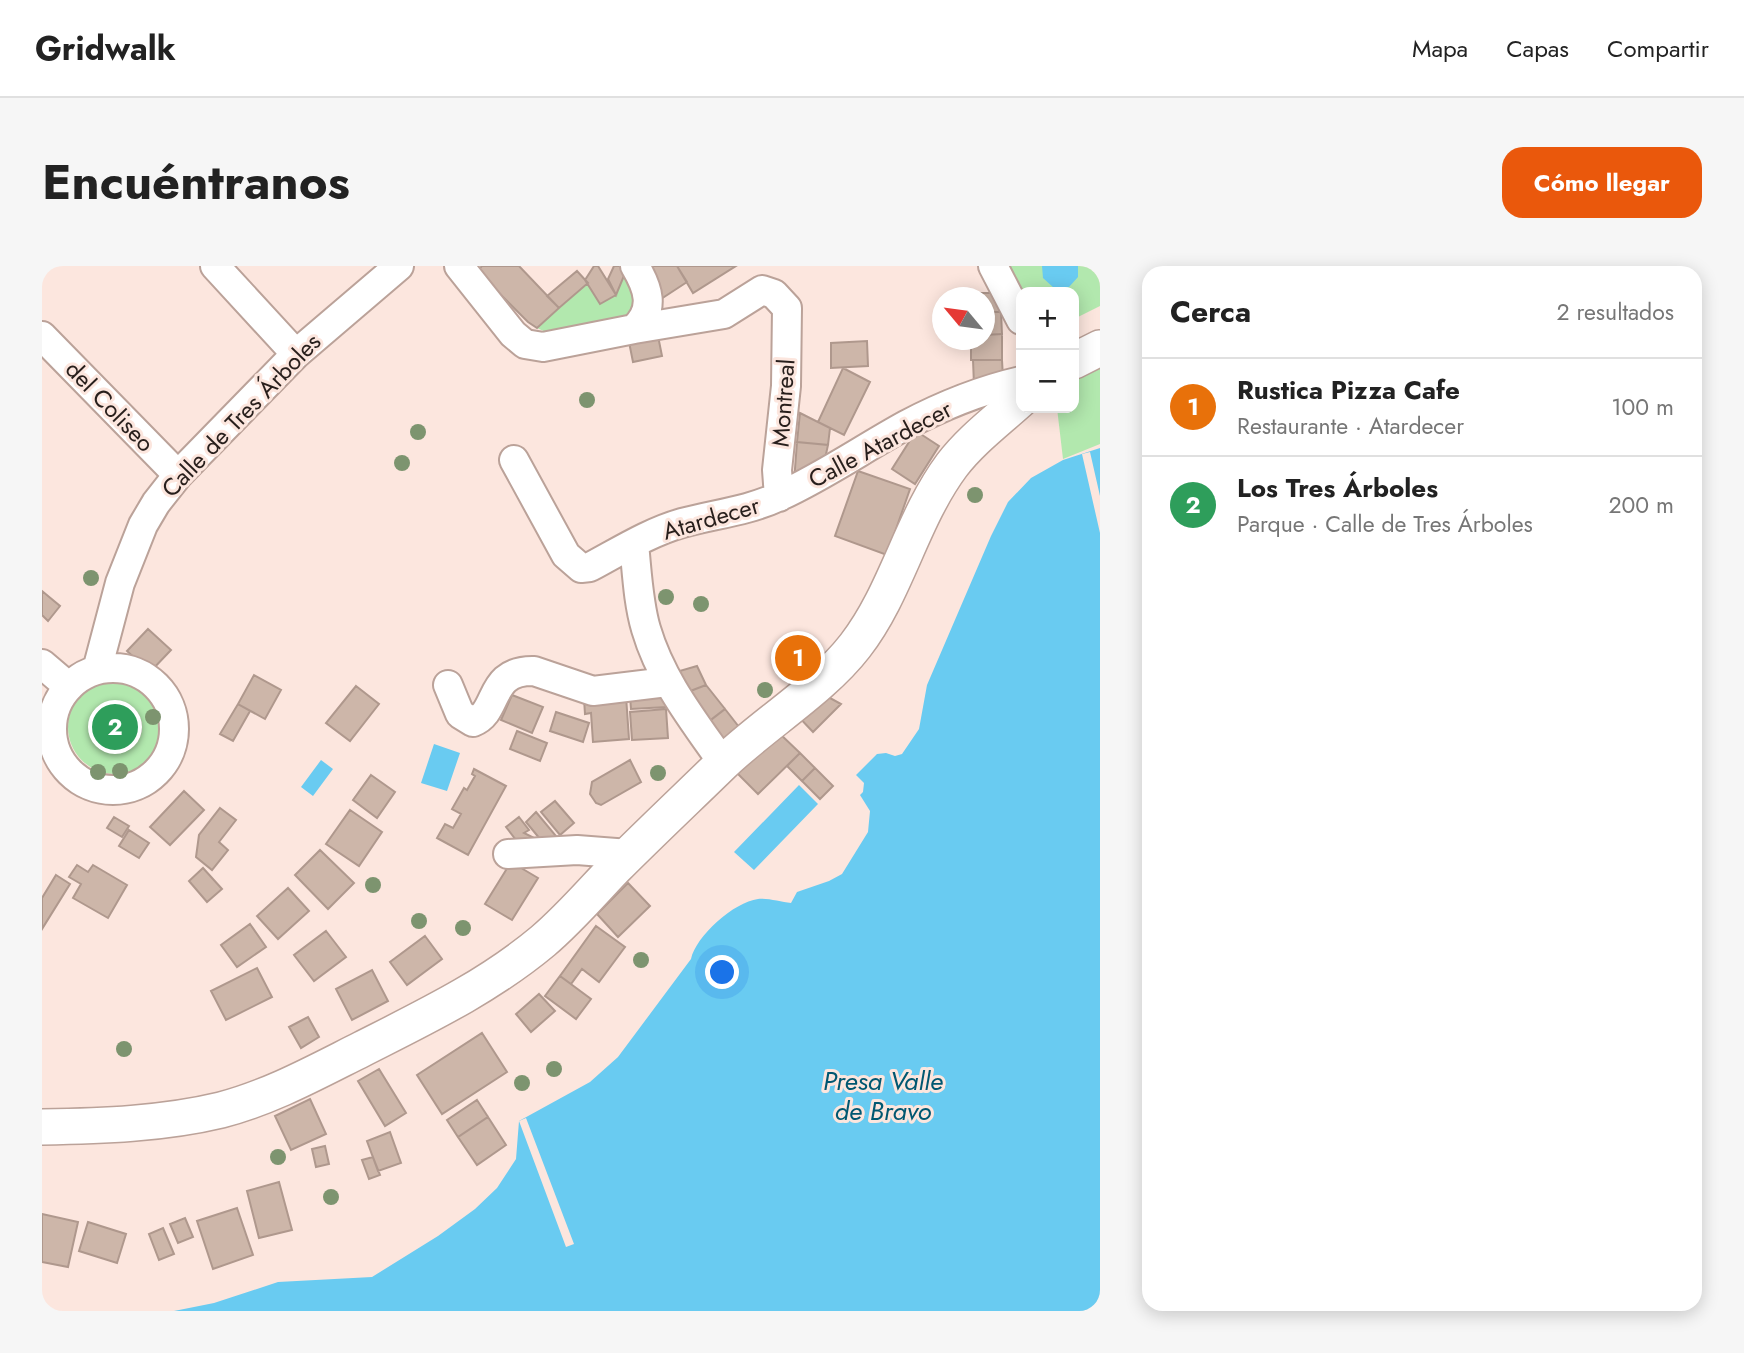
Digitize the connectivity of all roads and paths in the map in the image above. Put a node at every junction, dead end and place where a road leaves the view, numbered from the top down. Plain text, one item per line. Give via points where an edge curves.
1 (215, 266) edge
2 (399, 266) edge
3 (459, 266) edge
4 (635, 266) edge
5 (993, 266) edge
6 (1016, 310) edge
7 (634, 328) junction
8 (42, 336) edge
9 (1100, 348) edge
10 (296, 354) junction
11 (1079, 358) edge
12 (1016, 382) edge
13 (1016, 404) edge
14 (514, 460) dead end
15 (178, 475) junction
16 (779, 497) junction
17 (634, 544) junction
18 (42, 664) edge
19 (97, 670) junction
20 (667, 682) junction
21 (448, 685) dead end
22 (69, 687) junction
23 (47, 729) edge
24 (723, 763) junction
25 (508, 854) dead end
26 (629, 854) junction
27 (42, 1127) edge

1 - 10 street
2 - 10 street, Calle de Tres Árboles
3 - 7 street via 525,344 543,347
4 - 7 street via 649,300 646,316
5 - 6 street
7 - 16 street, Montreal via 724,314 762,290 774,294 788,308
8 - 15 street, del Coliseo
9 - 11 main road
10 - 15 street, Calle de Tres Árboles
12 - 16 street, Calle Atardecer via 909,424
13 - 24 main road via 951,466 869,627 853,649
14 - 17 street via 573,564 590,567
15 - 19 street, Calle de Tres Árboles via 149,514 130,556
16 - 17 street, Atardecer via 740,512 681,523
17 - 20 street, Atardecer via 645,628
18 - 22 street
19 - 22 street
19 - 23 street via 135,672 165,697 174,730 171,748 152,776 120,790 86,785 61,762
20 - 21 street via 593,691 523,671 503,681 484,715 474,722 460,714
20 - 24 street, Atardecer
22 - 23 street
24 - 26 main road
25 - 26 street via 577,850
26 - 27 main road via 546,939 487,983 274,1092 221,1110 168,1119

